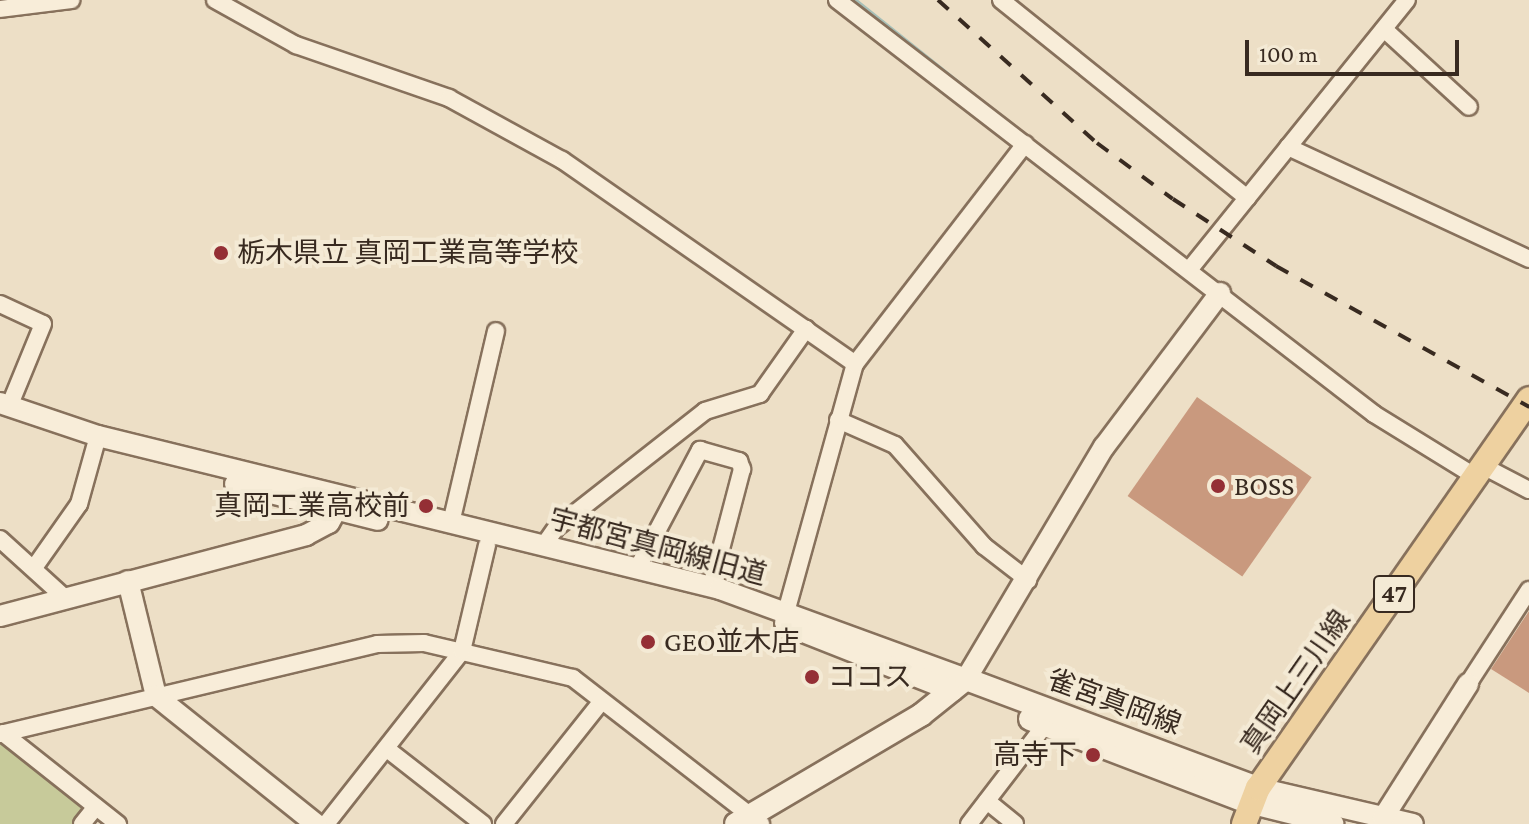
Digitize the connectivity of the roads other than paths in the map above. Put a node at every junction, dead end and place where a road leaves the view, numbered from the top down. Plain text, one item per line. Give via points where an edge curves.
1 (71, 0) edge
2 (215, 0) edge
3 (837, 0) edge
4 (1001, 0) edge
5 (1407, 0) edge
6 (0, 9) edge
7 (1384, 29) junction
8 (1469, 107) dead end
9 (1025, 144) junction
10 (1288, 147) junction
11 (1247, 198) junction
12 (1529, 259) edge
13 (1189, 270) junction
14 (1220, 293) junction
15 (0, 304) edge
16 (806, 329) junction
17 (496, 331) dead end
18 (855, 364) junction
19 (1529, 399) edge
20 (3, 409) edge
21 (838, 420) junction
22 (96, 442) junction
23 (1480, 472) junction
24 (1529, 490) edge
25 (340, 504) junction
26 (451, 523) junction
27 (0, 539) edge
28 (487, 545) junction
29 (544, 545) junction
30 (36, 565) junction
31 (637, 569) junction
32 (1028, 580) junction
33 (128, 581) junction
34 (711, 587) junction
35 (1529, 590) edge
36 (65, 598) junction
37 (0, 616) edge
38 (784, 617) junction
39 (462, 651) junction
40 (1468, 684) joint
41 (959, 685) junction
42 (156, 696) junction
43 (602, 701) junction
44 (1045, 725) junction
45 (2, 733) edge
46 (387, 749) junction
47 (987, 801) junction
48 (96, 807) junction
49 (1252, 810) edge
50 (1383, 818) junction
51 (749, 821) edge
52 (82, 824) edge
53 (118, 824) edge
54 (316, 824) edge
55 (326, 824) edge
56 (483, 824) edge
57 (504, 824) edge
58 (969, 824) edge
59 (1015, 824) edge
60 (1334, 824) edge
61 (1413, 824) edge

1 - 6 street
2 - 16 street via 296,45 449,98 562,160
3 - 9 street
4 - 11 street
5 - 7 street
7 - 8 street
7 - 10 street
9 - 13 street
9 - 18 street
10 - 11 street
10 - 12 street
11 - 13 street
13 - 14 street
14 - 23 street via 1374,414
14 - 32 street via 1104,447
15 - 20 street via 43,324
16 - 18 street
16 - 29 street via 760,394 705,411
17 - 26 street
18 - 21 street
19 - 23 main road, 真岡上三川線 / 47
20 - 22 street
21 - 32 street via 895,445 984,546
21 - 38 street
22 - 25 street
22 - 30 street via 79,504
23 - 24 street
23 - 49 main road, 真岡上三川線 / 47
25 - 26 street, 宇都宮真岡線旧道
25 - 28 street, 宇都宮真岡線旧道
25 - 33 street via 306,535
26 - 29 street, 宇都宮真岡線旧道
27 - 30 street
28 - 38 street, 宇都宮真岡線旧道
28 - 39 street
29 - 31 street, 宇都宮真岡線旧道
30 - 36 street
31 - 34 street, 宇都宮真岡線旧道
31 - 34 street via 700,450 739,461 742,469
32 - 41 street
33 - 36 street
33 - 42 street
34 - 38 street, 宇都宮真岡線旧道
35 - 40 street
36 - 37 street
38 - 41 street, 宇都宮真岡線旧道
39 - 42 street via 377,644
39 - 43 street via 573,678
39 - 46 street
40 - 50 street
41 - 44 main road, 雀宮真岡線
41 - 49 main road, 雀宮真岡線
41 - 51 main road
42 - 45 street
42 - 54 street
43 - 51 street
43 - 57 street
44 - 47 street
44 - 49 main road, 雀宮真岡線
45 - 48 street
46 - 55 street
46 - 56 street
47 - 58 street
47 - 59 street
48 - 52 street
48 - 53 street
49 - 50 street
49 - 60 street
50 - 61 street

